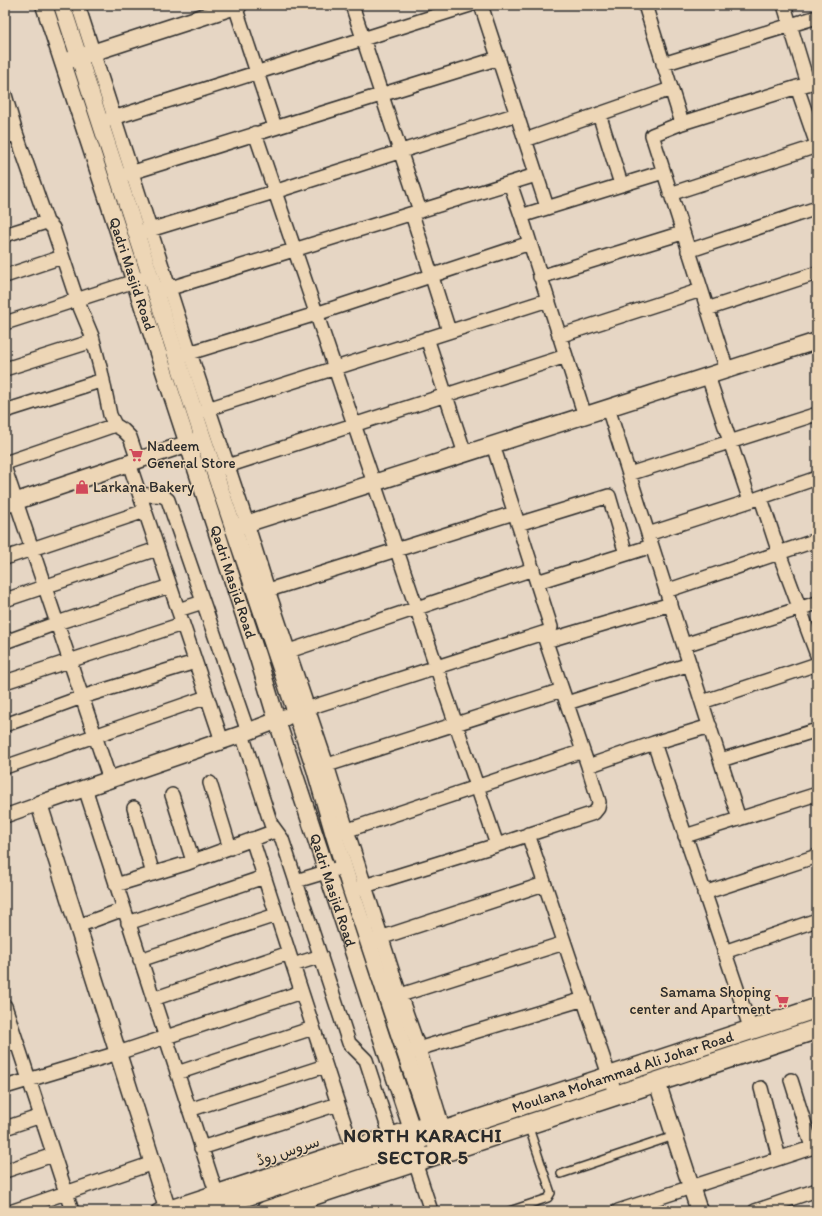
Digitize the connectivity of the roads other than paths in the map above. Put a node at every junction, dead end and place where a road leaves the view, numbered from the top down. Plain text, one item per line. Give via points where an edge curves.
1 (44, 5) edge
2 (62, 5) edge
3 (78, 5) edge
4 (352, 5) edge
5 (470, 5) edge
6 (481, 5) edge
7 (784, 5) edge
8 (237, 6) edge
9 (648, 6) edge
10 (817, 17) edge
11 (790, 25) junction
12 (363, 39) junction
13 (86, 55) junction
14 (499, 58) junction
15 (63, 63) junction
16 (663, 64) junction
17 (257, 73) junction
18 (807, 84) edge
19 (671, 89) junction
20 (381, 94) junction
21 (5, 95) edge
22 (517, 114) junction
23 (599, 114) junction
24 (107, 120) junction
25 (682, 123) junction
26 (274, 127) junction
27 (254, 133) junction
28 (11, 135) edge
29 (525, 140) junction
30 (817, 146) edge
31 (400, 152) junction
32 (663, 172) junction
33 (126, 174) junction
34 (536, 175) junction
35 (510, 183) junction
36 (621, 184) junction
37 (274, 192) junction
38 (670, 194) junction
39 (547, 207) junction
40 (817, 208) edge
41 (416, 212) junction
42 (522, 218) junction
43 (47, 222) junction
44 (6, 232) edge
45 (144, 232) junction
46 (682, 233) junction
47 (530, 243) junction
48 (294, 250) junction
49 (688, 251) junction
50 (62, 257) junction
51 (817, 273) edge
52 (5, 276) edge
53 (150, 276) junction
54 (432, 276) junction
55 (540, 277) junction
56 (134, 281) junction
57 (162, 290) junction
58 (701, 290) junction
59 (76, 300) junction
60 (548, 300) junction
61 (707, 309) junction
62 (316, 314) junction
63 (5, 323) edge
64 (449, 332) junction
65 (559, 336) junction
66 (427, 338) junction
67 (93, 341) junction
68 (817, 341) edge
69 (184, 355) junction
70 (566, 356) junction
71 (334, 368) junction
72 (5, 369) edge
73 (726, 370) junction
74 (708, 376) junction
75 (103, 380) junction
76 (446, 395) junction
77 (608, 408) junction
78 (5, 411) edge
79 (202, 411) junction
80 (817, 414) edge
81 (585, 416) junction
82 (115, 425) junction
83 (354, 425) junction
84 (203, 438) junction
85 (730, 442) junction
86 (187, 444) junction
87 (492, 445) junction
88 (465, 454) junction
89 (134, 462) junction
90 (5, 464) edge
91 (221, 468) junction
92 (5, 469) edge
93 (629, 474) junction
94 (817, 478) edge
95 (373, 484) junction
96 (139, 493) junction
97 (756, 500) junction
98 (10, 503) edge
99 (145, 511) junction
100 (516, 518) junction
101 (240, 525) junction
102 (650, 540) junction
103 (817, 540) edge
104 (32, 549) junction
105 (157, 549) junction
106 (396, 550) junction
107 (779, 553) junction
108 (626, 554) junction
109 (5, 558) edge
110 (533, 570) junction
111 (537, 582) junction
112 (44, 586) junction
113 (170, 586) junction
114 (666, 591) junction
115 (262, 592) junction
116 (5, 600) edge
117 (203, 602) junction
118 (817, 603) edge
119 (671, 604) junction
120 (416, 608) junction
121 (800, 609) junction
122 (178, 610) junction
123 (57, 623) junction
124 (182, 624) junction
125 (545, 637) junction
126 (5, 642) edge
127 (684, 645) junction
128 (282, 653) junction
129 (817, 655) edge
130 (69, 661) junction
131 (195, 662) junction
132 (690, 664) junction
133 (817, 664) edge
134 (436, 666) junction
135 (5, 682) edge
136 (562, 690) junction
137 (82, 697) junction
138 (207, 697) junction
139 (702, 702) junction
140 (567, 703) junction
141 (302, 711) junction
142 (277, 721) junction
143 (455, 724) junction
144 (5, 725) edge
145 (710, 726) junction
146 (817, 730) edge
147 (245, 733) junction
148 (95, 736) junction
149 (222, 742) junction
150 (654, 743) junction
151 (583, 751) junction
152 (721, 760) junction
153 (588, 766) junction
154 (5, 767) edge
155 (321, 767) junction
156 (110, 780) junction
157 (210, 782) dead end
158 (477, 787) junction
159 (85, 788) junction
160 (817, 794) edge
161 (172, 795) dead end
162 (39, 804) junction
163 (134, 808) dead end
164 (5, 816) edge
165 (739, 819) junction
166 (275, 831) junction
167 (340, 833) junction
168 (528, 834) junction
169 (685, 836) junction
170 (252, 839) junction
171 (497, 845) junction
172 (230, 848) junction
173 (817, 856) edge
174 (193, 861) junction
175 (344, 867) junction
176 (327, 872) junction
177 (153, 874) junction
178 (264, 877) junction
179 (296, 881) junction
180 (544, 884) junction
181 (116, 885) junction
182 (358, 888) junction
183 (704, 893) junction
184 (124, 909) junction
185 (276, 915) junction
186 (817, 920) edge
187 (128, 923) junction
188 (78, 926) junction
189 (375, 939) junction
190 (564, 943) junction
191 (724, 952) junction
192 (289, 953) junction
193 (321, 956) junction
194 (140, 960) junction
195 (293, 966) junction
196 (301, 992) junction
197 (394, 997) junction
198 (153, 999) junction
199 (584, 999) junction
200 (5, 1006) edge
201 (817, 1008) edge
202 (313, 1028) junction
203 (817, 1029) edge
204 (750, 1030) junction
205 (165, 1037) junction
206 (11, 1043) edge
207 (412, 1051) junction
208 (118, 1053) junction
209 (326, 1066) junction
210 (177, 1073) junction
211 (610, 1077) junction
212 (29, 1080) junction
213 (791, 1080) dead end
214 (657, 1082) junction
215 (5, 1088) edge
216 (761, 1088) dead end
217 (616, 1096) junction
218 (338, 1104) junction
219 (189, 1110) junction
220 (41, 1116) junction
221 (528, 1124) junction
222 (5, 1128) edge
223 (426, 1131) junction
224 (390, 1134) junction
225 (674, 1136) junction
226 (815, 1146) edge
227 (352, 1147) junction
228 (201, 1148) junction
229 (54, 1155) junction
230 (779, 1158) junction
231 (425, 1159) junction
232 (153, 1163) junction
233 (5, 1171) edge
234 (561, 1174) dead end
235 (691, 1187) junction
236 (817, 1190) edge
237 (216, 1192) junction
238 (66, 1193) junction
239 (651, 1206) edge
240 (165, 1210) edge
241 (13, 1211) edge
242 (72, 1211) edge
243 (201, 1211) edge
244 (266, 1211) edge
245 (431, 1211) edge
246 (509, 1211) edge
247 (618, 1211) edge
248 (699, 1211) edge
249 (755, 1211) edge

1 - 15 street, Qadri Masjid Road
2 - 13 street, Qadri Masjid Road
3 - 13 street
4 - 12 street
5 - 12 street
6 - 14 street
7 - 11 street
8 - 13 street
8 - 17 street
9 - 16 street
10 - 11 street
11 - 16 street
11 - 18 street
12 - 17 street
12 - 20 street
13 - 15 street
13 - 24 street, Qadri Masjid Road
14 - 20 street
14 - 22 street
15 - 56 street, Qadri Masjid Road
16 - 19 street
17 - 24 street
17 - 26 street
18 - 25 street
18 - 30 street
19 - 23 street
19 - 25 street
20 - 26 street
20 - 31 street
21 - 28 street
22 - 29 street
22 - 31 street
23 - 29 street
23 - 36 street
24 - 33 street, Qadri Masjid Road
25 - 32 street via 652,135
26 - 27 street
27 - 33 street
27 - 37 street
28 - 43 street
29 - 34 street
30 - 38 street
31 - 37 street
31 - 41 street
32 - 36 street
32 - 38 street
33 - 45 street, Qadri Masjid Road
34 - 35 street
34 - 39 street
35 - 41 street
35 - 42 street
36 - 39 street
37 - 45 street
37 - 48 street
38 - 46 street
39 - 42 street
40 - 49 street
41 - 48 street
41 - 54 street
42 - 47 street
43 - 44 street
43 - 50 street via 53,228
45 - 53 street, Qadri Masjid Road
45 - 57 street
46 - 49 street
46 - 55 street
47 - 54 street
47 - 55 street
48 - 57 street
48 - 62 street
49 - 58 street
50 - 52 street
50 - 59 street
51 - 61 street
53 - 56 street
53 - 57 street, Qadri Masjid Road
54 - 62 street
54 - 64 street
55 - 60 street
56 - 59 street
56 - 86 street, Qadri Masjid Road
57 - 69 street, Qadri Masjid Road
58 - 61 street
58 - 65 street
59 - 63 street
59 - 67 street
60 - 64 street
60 - 65 street
61 - 73 street
62 - 69 street
62 - 71 street
64 - 66 street
65 - 70 street
66 - 71 street
66 - 76 street
67 - 72 street
67 - 75 street
68 - 73 street
69 - 79 street, Qadri Masjid Road
70 - 76 street
70 - 81 street
71 - 79 street
71 - 83 street
73 - 74 street
74 - 77 street
74 - 85 street
75 - 78 street
75 - 82 street via 110,415
76 - 83 street
76 - 88 street
77 - 81 street
77 - 93 street
79 - 84 street, Qadri Masjid Road
79 - 91 street
80 - 85 street
81 - 87 street
82 - 89 street via 130,436
82 - 90 street
83 - 91 street
83 - 95 street
84 - 86 street
84 - 91 street, Qadri Masjid Road
85 - 93 street
85 - 97 street
86 - 89 street
86 - 142 street, Qadri Masjid Road
87 - 88 street
87 - 100 street
88 - 95 street
89 - 96 street
89 - 98 street
91 - 101 street, Qadri Masjid Road
92 - 98 street
93 - 102 street
94 - 97 street
95 - 101 street
95 - 106 street
96 - 99 street
96 - 117 street via 165,496 168,500
97 - 102 street
97 - 107 street
98 - 104 street
99 - 104 street
99 - 105 street
100 - 106 street
100 - 108 street via 609,496
100 - 110 street
101 - 115 street, Qadri Masjid Road
102 - 108 street
102 - 114 street
103 - 107 street
104 - 109 street
104 - 112 street
105 - 112 street
105 - 113 street
106 - 115 street
106 - 120 street
107 - 114 street
107 - 121 street
108 - 111 street
110 - 111 street
110 - 120 street
111 - 125 street via 551,627
112 - 116 street
112 - 123 street
113 - 122 street
113 - 123 street
114 - 119 street
115 - 128 street, Qadri Masjid Road
117 - 122 street
117 - 147 street
118 - 121 street
119 - 125 street
119 - 127 street
120 - 128 street
120 - 134 street
121 - 127 street
121 - 129 street
122 - 124 street
123 - 126 street
123 - 130 street
124 - 130 street
124 - 131 street
125 - 134 street
125 - 136 street
127 - 132 street
128 - 141 street, Qadri Masjid Road
130 - 135 street
130 - 137 street
131 - 137 street
131 - 138 street
132 - 139 street
132 - 140 street
133 - 139 street
134 - 141 street
134 - 143 street
136 - 140 street
136 - 143 street
137 - 144 street
137 - 148 street
138 - 148 street
138 - 149 street
139 - 145 street
140 - 151 street
141 - 142 street
141 - 155 street, Qadri Masjid Road
142 - 147 street
142 - 176 street, Qadri Masjid Road
143 - 155 street
143 - 158 street
145 - 150 street
145 - 152 street
146 - 152 street
147 - 149 street
147 - 166 street
148 - 154 street
148 - 156 street
149 - 156 street
150 - 153 street
150 - 169 street
151 - 153 street
151 - 158 street
152 - 165 street
153 - 168 street via 599,802 594,813
155 - 167 street, Qadri Masjid Road
156 - 159 street
157 - 172 street
158 - 167 street
158 - 171 street
159 - 162 street
159 - 181 street
160 - 165 street
161 - 174 street
162 - 164 street
162 - 188 street
163 - 177 street
165 - 169 street
166 - 170 street
166 - 179 street via 282,839
167 - 175 street, Qadri Masjid Road
167 - 182 street
168 - 171 street
168 - 180 street
169 - 183 street
170 - 172 street
170 - 178 street
171 - 182 street
172 - 174 street
173 - 183 street
174 - 177 street
175 - 176 street
175 - 182 street, Qadri Masjid Road
176 - 179 street
176 - 223 street, Qadri Masjid Road
177 - 181 street
178 - 185 street
178 - 187 street
179 - 193 street
180 - 189 street
180 - 190 street
181 - 184 street
182 - 189 street, Qadri Masjid Road
183 - 191 street
184 - 187 street
184 - 188 street
185 - 192 street
185 - 194 street
186 - 191 street
187 - 194 street
188 - 208 street
189 - 197 street, Qadri Masjid Road
190 - 197 street
190 - 199 street
191 - 204 street
192 - 195 street
192 - 198 street
193 - 195 street
193 - 224 street via 349,1043 366,1060
194 - 198 street
195 - 196 street
196 - 202 street
196 - 205 street
197 - 207 street, Qadri Masjid Road
198 - 205 street
199 - 207 street
199 - 211 street
200 - 206 street
201 - 204 main road, Moulana Mohammad Ali Johar Road
202 - 209 street
202 - 210 street
203 - 214 main road, Moulana Mohammad Ali Johar Road
204 - 211 main road, Moulana Mohammad Ali Johar Road
205 - 208 street
205 - 210 street
206 - 212 street
207 - 223 street, Qadri Masjid Road
208 - 212 street
208 - 232 street
209 - 218 street
209 - 219 street
210 - 219 street
211 - 217 street
211 - 223 main road, Moulana Mohammad Ali Johar Road
212 - 215 street
212 - 220 street
213 - 226 street
214 - 217 main road, Moulana Mohammad Ali Johar Road
214 - 225 street
216 - 230 street
217 - 221 main road, Moulana Mohammad Ali Johar Road
218 - 227 street
218 - 228 street
219 - 228 street
220 - 222 street
220 - 229 street
221 - 231 main road, Moulana Mohammad Ali Johar Road
221 - 246 lane via 551,1193 548,1198
223 - 224 street, سروس روڈ
223 - 231 street, Qadri Masjid Road
223 - 243 main road, Moulana Mohammad Ali Johar Road
224 - 227 street, سروس روڈ
225 - 234 lane
225 - 235 street
226 - 230 street
227 - 237 street, سروس روڈ
228 - 237 street
229 - 233 street
229 - 238 street
230 - 235 street
231 - 244 main road, Moulana Mohammad Ali Johar Road
231 - 245 street
232 - 238 street
232 - 240 street
235 - 239 street
235 - 248 street
236 - 249 street
237 - 240 street, سروس روڈ
238 - 241 street
238 - 242 street
239 - 247 street

